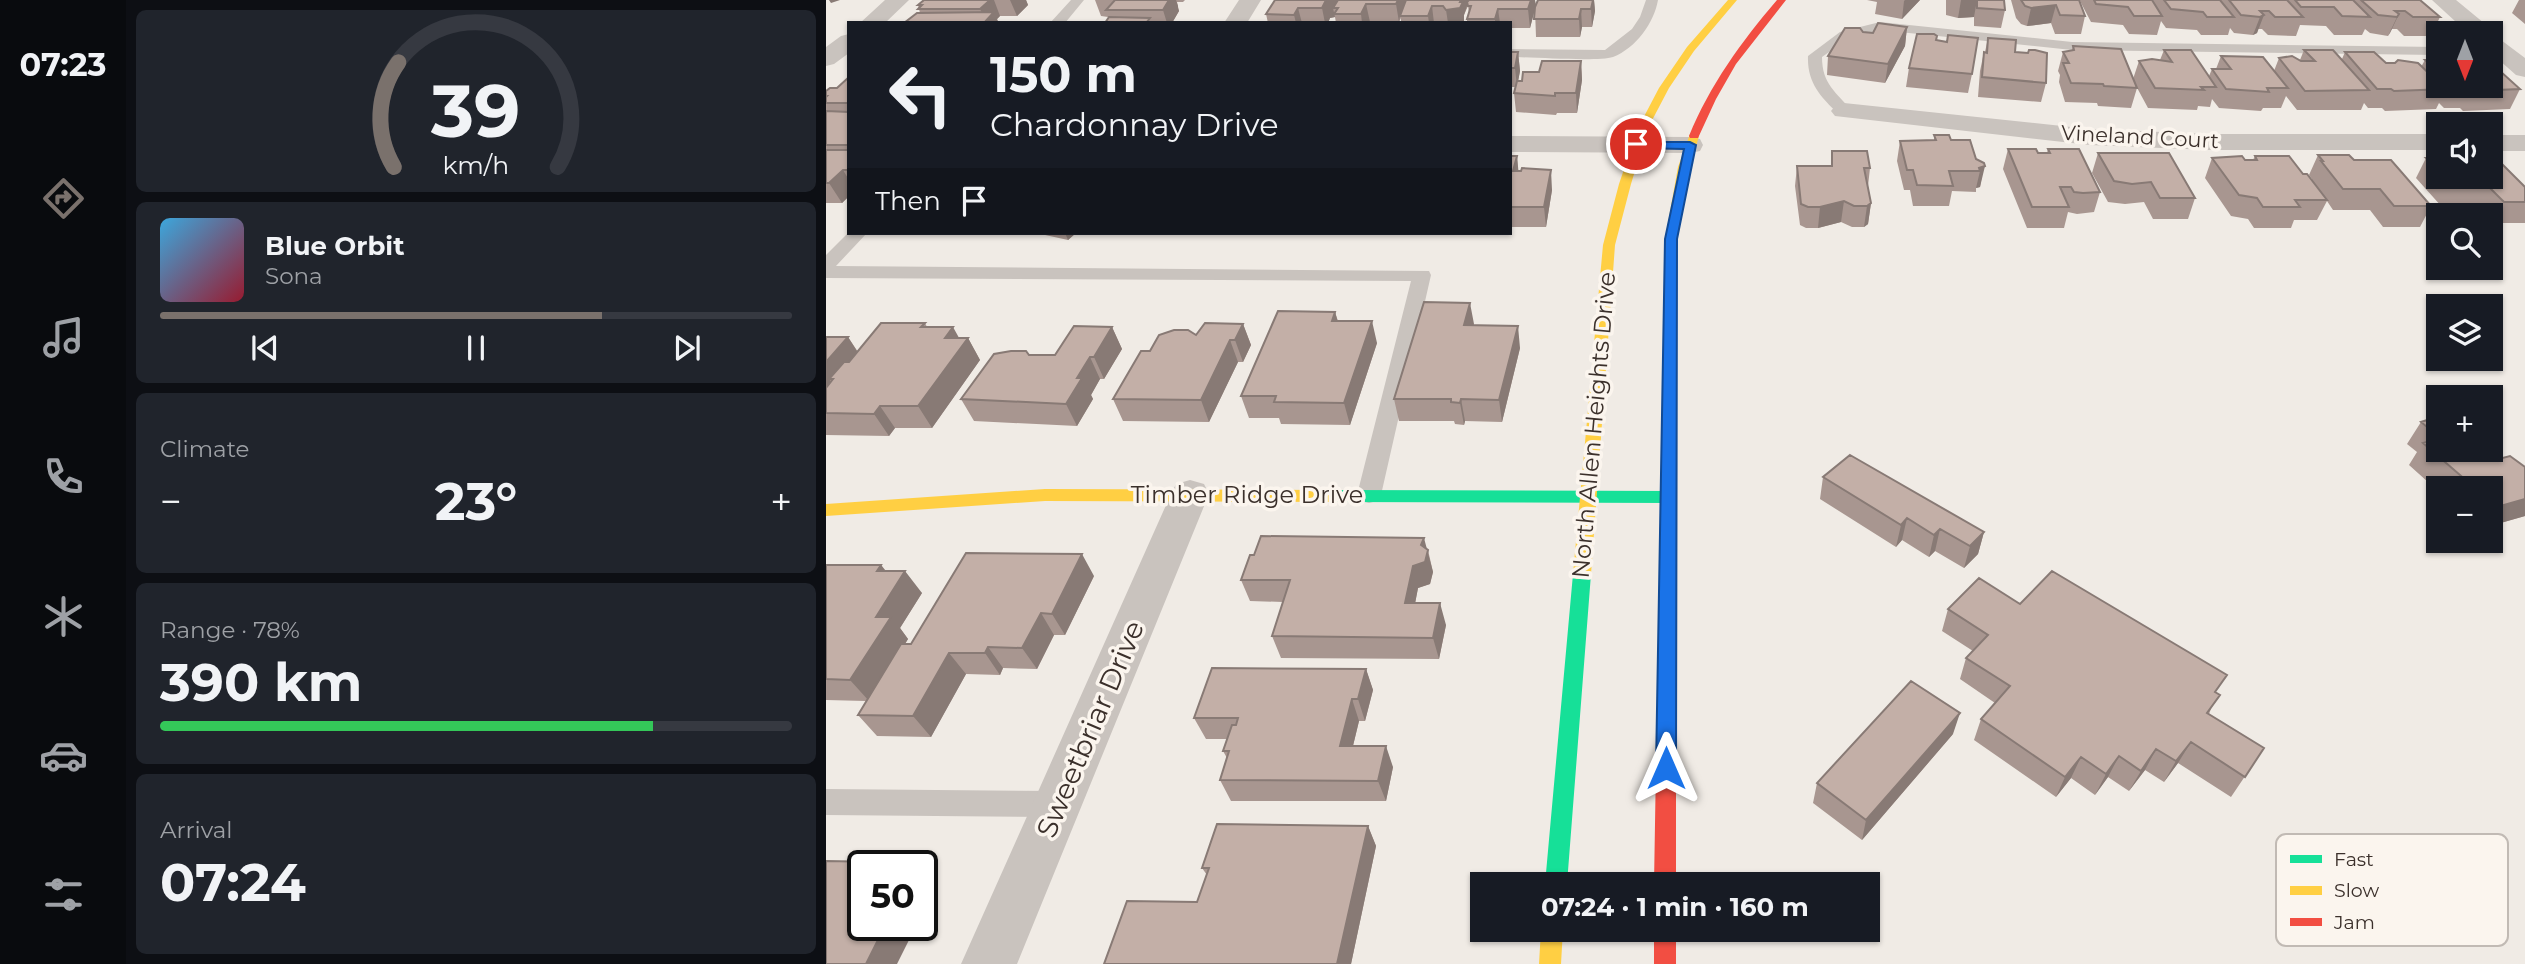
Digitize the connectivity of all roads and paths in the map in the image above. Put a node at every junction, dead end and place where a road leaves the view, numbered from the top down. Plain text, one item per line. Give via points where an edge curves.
1 (898, 0) edge
2 (1078, 0) edge
3 (1250, 0) edge
4 (1652, 0) edge
5 (1734, 0) edge
6 (1782, 0) edge
7 (2443, 0) edge
8 (873, 21) edge
9 (1059, 21) edge
10 (1236, 21) edge
11 (2468, 21) edge
12 (847, 43) edge
13 (2426, 51) edge
14 (1512, 52) edge
15 (2503, 54) edge
16 (826, 59) edge
17 (2525, 70) edge
18 (1844, 111) joint
19 (2426, 142) edge
20 (2503, 143) edge
21 (2525, 143) edge
22 (1512, 144) edge
23 (1636, 144) junction
24 (1690, 145) junction
25 (856, 235) edge
26 (826, 266) edge
27 (826, 272) edge
28 (1190, 494) junction
29 (1369, 495) junction
30 (1587, 496) junction
31 (1669, 497) junction
32 (826, 510) edge
33 (826, 802) edge
34 (1059, 804) junction
35 (1557, 872) edge
36 (1665, 872) edge
37 (1551, 942) edge
38 (1665, 942) edge
39 (989, 964) edge
40 (1550, 964) edge
41 (1665, 964) edge

1 - 8 street
2 - 9 lane
3 - 10 street
4 - 14 lane via 1642,27 1608,54
5 - 23 main road, North Allen Heights Drive via 1661,93
6 - 24 main road via 1735,57
7 - 11 street
12 - 16 street
13 - 18 lane via 2072,46 1863,27 1831,40 1815,56 1814,71 1821,90
15 - 17 street
18 - 19 street, Vineland Court via 2090,137
20 - 21 street
22 - 23 street
23 - 24 street
23 - 30 main road, North Allen Heights Drive via 1609,245
24 - 31 main road via 1671,239
25 - 26 lane
27 - 29 lane via 1422,275
28 - 29 main road, Timber Ridge Drive
28 - 32 main road, Timber Ridge Drive via 1045,495
28 - 34 street, Sweetbriar Drive
29 - 30 main road, Timber Ridge Drive
30 - 31 main road, Timber Ridge Drive
30 - 35 main road, North Allen Heights Drive
31 - 36 main road
33 - 34 lane
34 - 39 street, Sweetbriar Drive
37 - 40 main road
38 - 41 main road

